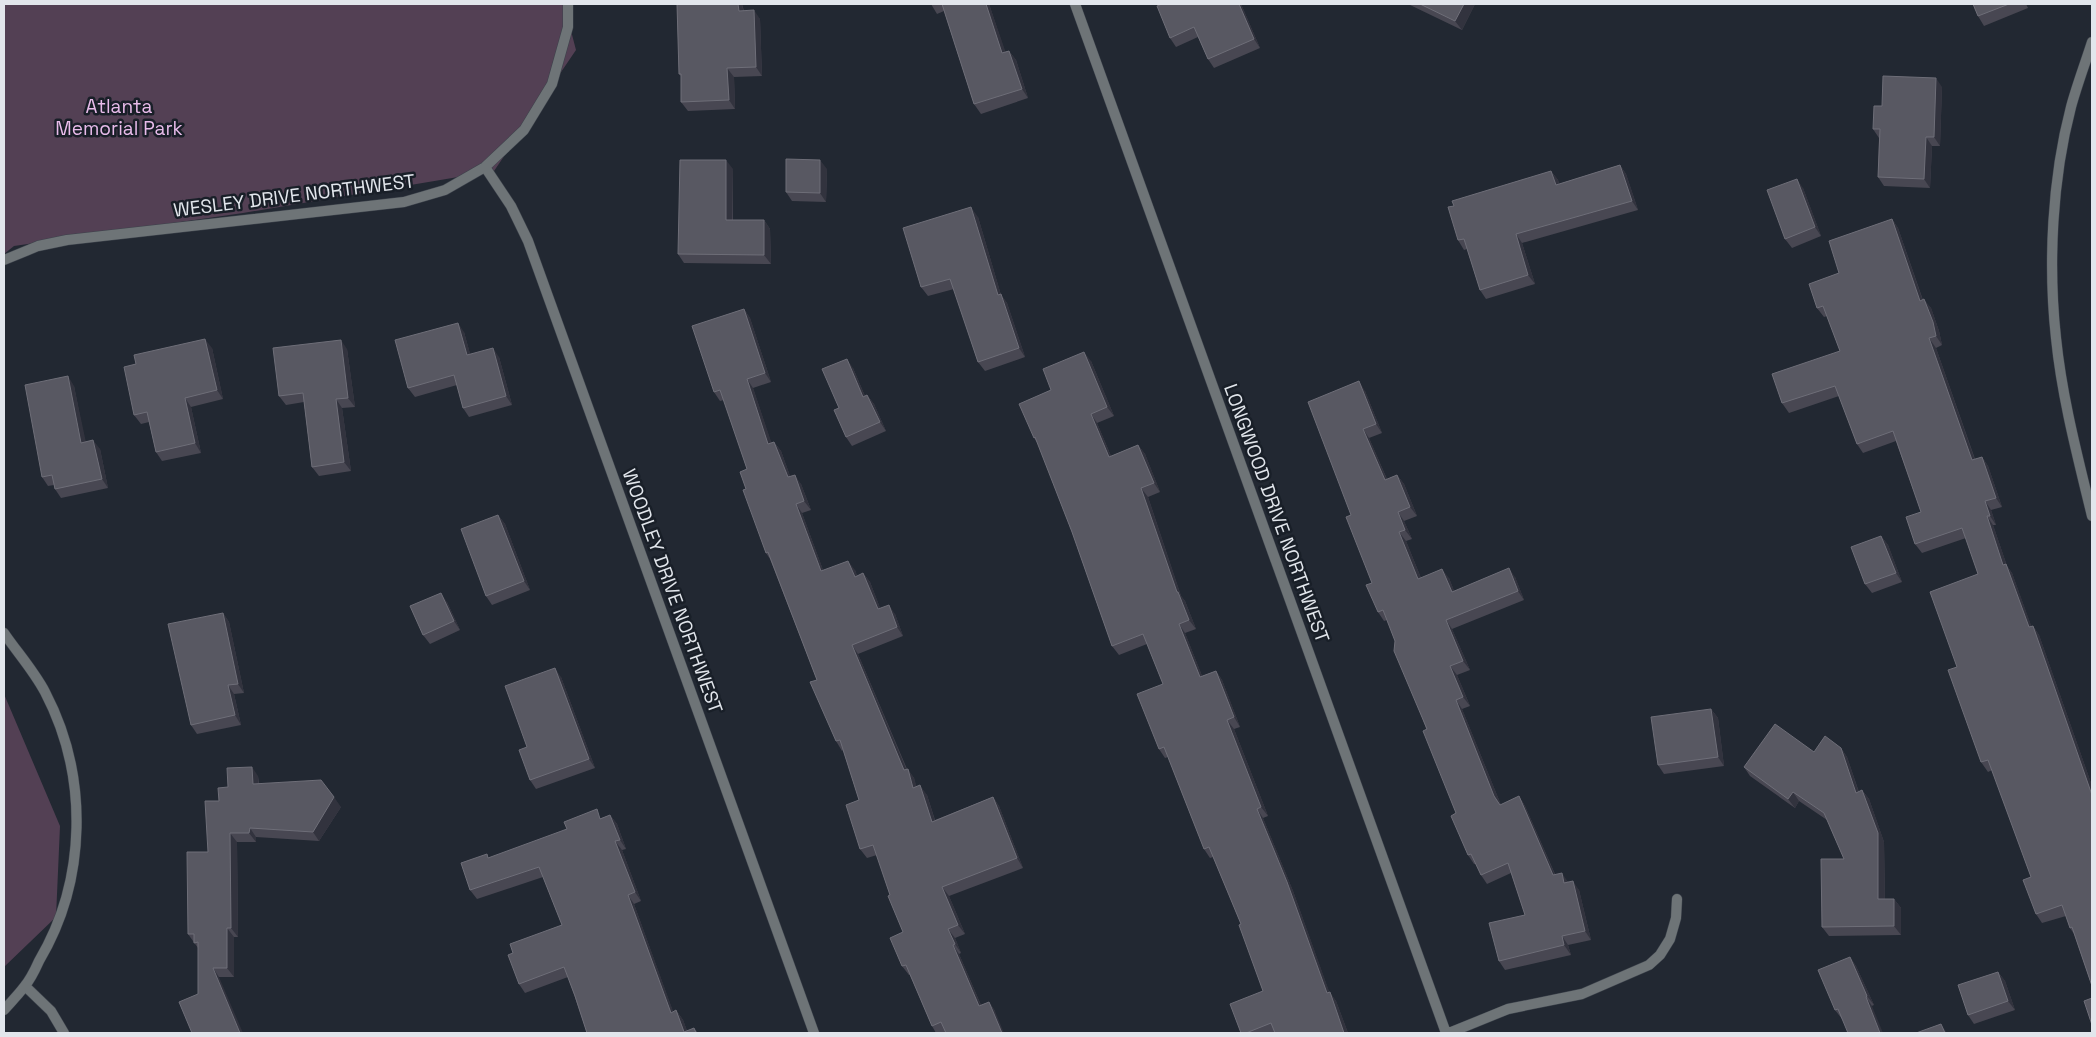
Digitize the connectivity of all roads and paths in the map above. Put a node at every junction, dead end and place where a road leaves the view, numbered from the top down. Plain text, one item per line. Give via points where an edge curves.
1 (568, 4) edge
2 (1075, 4) edge
3 (2092, 42) edge
4 (485, 167) junction
5 (4, 260) edge
6 (2092, 516) edge
7 (4, 632) edge
8 (1677, 899) dead end
9 (25, 986) junction
10 (4, 1010) edge
11 (64, 1033) edge
12 (814, 1033) edge
13 (1448, 1033) edge

1 - 4 street, WESLEY DRIVE NORTHWEST via 568,27 552,84 524,130
2 - 13 street, LONGWOOD DRIVE NORTHWEST
3 - 6 street via 2069,118 2058,176 2052,257 2056,338 2072,433
4 - 5 street, WESLEY DRIVE NORTHWEST via 445,190 404,202 67,240 38,246
4 - 12 street, WOODLEY DRIVE NORTHWEST via 511,206 528,241
7 - 9 street via 44,691 64,736 75,783 77,836 69,890 52,940
8 - 13 street via 1670,939 1649,965 1582,994 1508,1009
9 - 10 street
9 - 11 street via 51,1011

